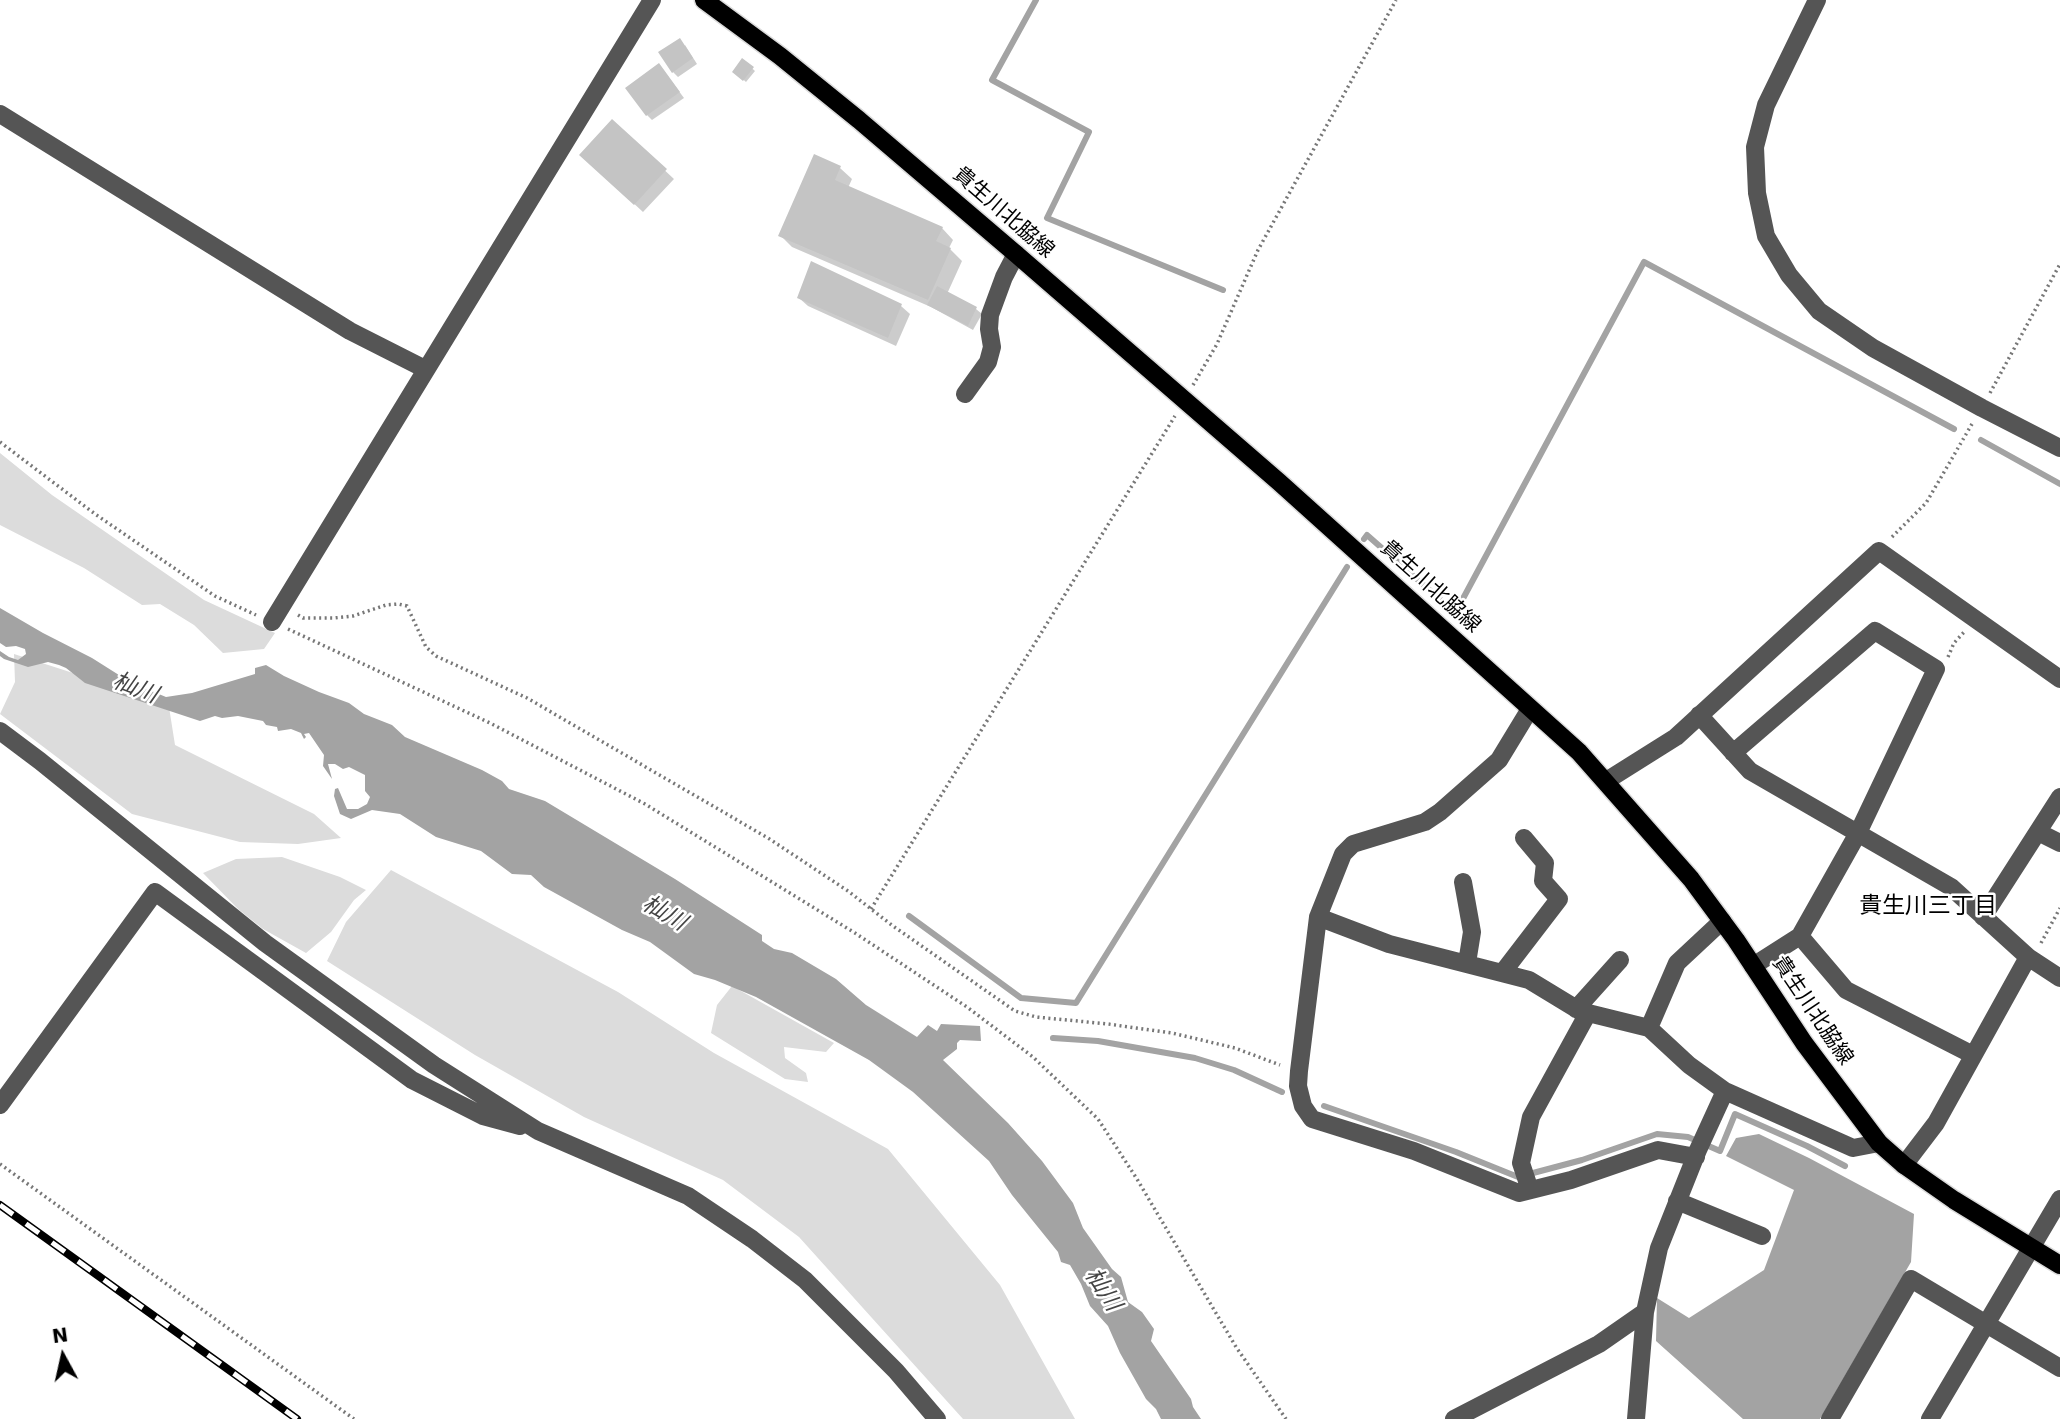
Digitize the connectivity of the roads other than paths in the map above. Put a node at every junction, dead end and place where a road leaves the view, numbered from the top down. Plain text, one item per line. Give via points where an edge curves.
1 (652, 0) edge
2 (705, 0) edge
3 (1817, 0) edge
4 (0, 114) edge
5 (1016, 254) junction
6 (425, 369) junction
7 (965, 394) dead end
8 (2060, 448) edge
9 (272, 622) road end
10 (2060, 679) edge
11 (1530, 709) junction
12 (1699, 715) junction
13 (0, 731) edge
14 (1733, 753) junction
15 (1606, 781) junction
16 (2060, 797) edge
17 (2038, 832) junction
18 (1858, 833) junction
19 (1524, 838) dead end
20 (2060, 843) edge
21 (1463, 882) dead end
22 (1318, 917) junction
23 (1983, 917) junction
24 (1722, 921) junction
25 (1800, 936) junction
26 (2028, 957) junction
27 (1620, 960) dead end
28 (1467, 963) junction
29 (1753, 966) junction
30 (1503, 972) junction
31 (2060, 978) edge
32 (1582, 1011) junction
33 (1649, 1028) junction
34 (1973, 1055) junction
35 (1725, 1091) junction
36 (0, 1105) edge
37 (538, 1131) junction
38 (1879, 1143) junction
39 (1699, 1148) junction
40 (1904, 1165) junction
41 (1530, 1190) junction
42 (2060, 1199) edge
43 (1677, 1201) junction
44 (1762, 1236) dead end
45 (2032, 1248) junction
46 (2060, 1265) edge
47 (1645, 1312) junction
48 (1987, 1325) junction
49 (2060, 1368) edge
50 (1939, 1416) edge
51 (937, 1419) edge
52 (1454, 1419) edge
53 (1636, 1419) edge
54 (1830, 1419) edge

1 - 6 street
2 - 5 main road, 貴生川北脇線 via 859,120
3 - 8 street via 1766,104 1755,147 1757,193 1766,236 1789,275 1819,311 1873,348
4 - 6 street via 350,331
5 - 7 street via 990,316 988,362
5 - 11 main road, 貴生川北脇線
6 - 9 street
10 - 12 street via 1879,551
11 - 15 main road, 貴生川北脇線
11 - 22 street via 1499,760 1440,812 1425,822 1353,844 1343,854
12 - 14 street
12 - 15 street via 1676,737
13 - 37 street via 265,943 434,1065
14 - 18 street via 1750,771
14 - 18 street via 1875,631 1936,669
15 - 24 main road, 貴生川北脇線
16 - 17 street
17 - 20 street
17 - 23 street
18 - 23 street via 1951,887
18 - 25 street
19 - 30 street via 1545,863 1543,881 1559,900
21 - 28 street via 1472,932
22 - 28 street via 1389,944
22 - 41 street via 1298,1086 1312,1119 1414,1151 1519,1193
23 - 26 street
24 - 29 main road, 貴生川北脇線
24 - 33 street via 1676,963
25 - 29 street
25 - 34 street via 1846,990
26 - 31 street
26 - 34 street
27 - 32 street
28 - 30 street
29 - 38 main road, 貴生川北脇線
30 - 32 street via 1529,980
32 - 33 street
32 - 41 street via 1531,1117 1521,1163
33 - 35 street
34 - 40 street via 1936,1123
35 - 38 street via 1853,1148
35 - 39 street
36 - 37 street via 155,892 412,1080 483,1116
37 - 51 street via 688,1196 752,1239 805,1280
38 - 40 main road, 貴生川北脇線
39 - 41 street via 1658,1150
39 - 43 street
40 - 45 main road, 貴生川北脇線
42 - 45 street
43 - 44 street
43 - 47 street via 1659,1248
45 - 46 main road, 貴生川北脇線
45 - 48 street
47 - 52 street via 1599,1344
47 - 53 street
48 - 49 street
48 - 50 street
48 - 54 street via 1911,1279

